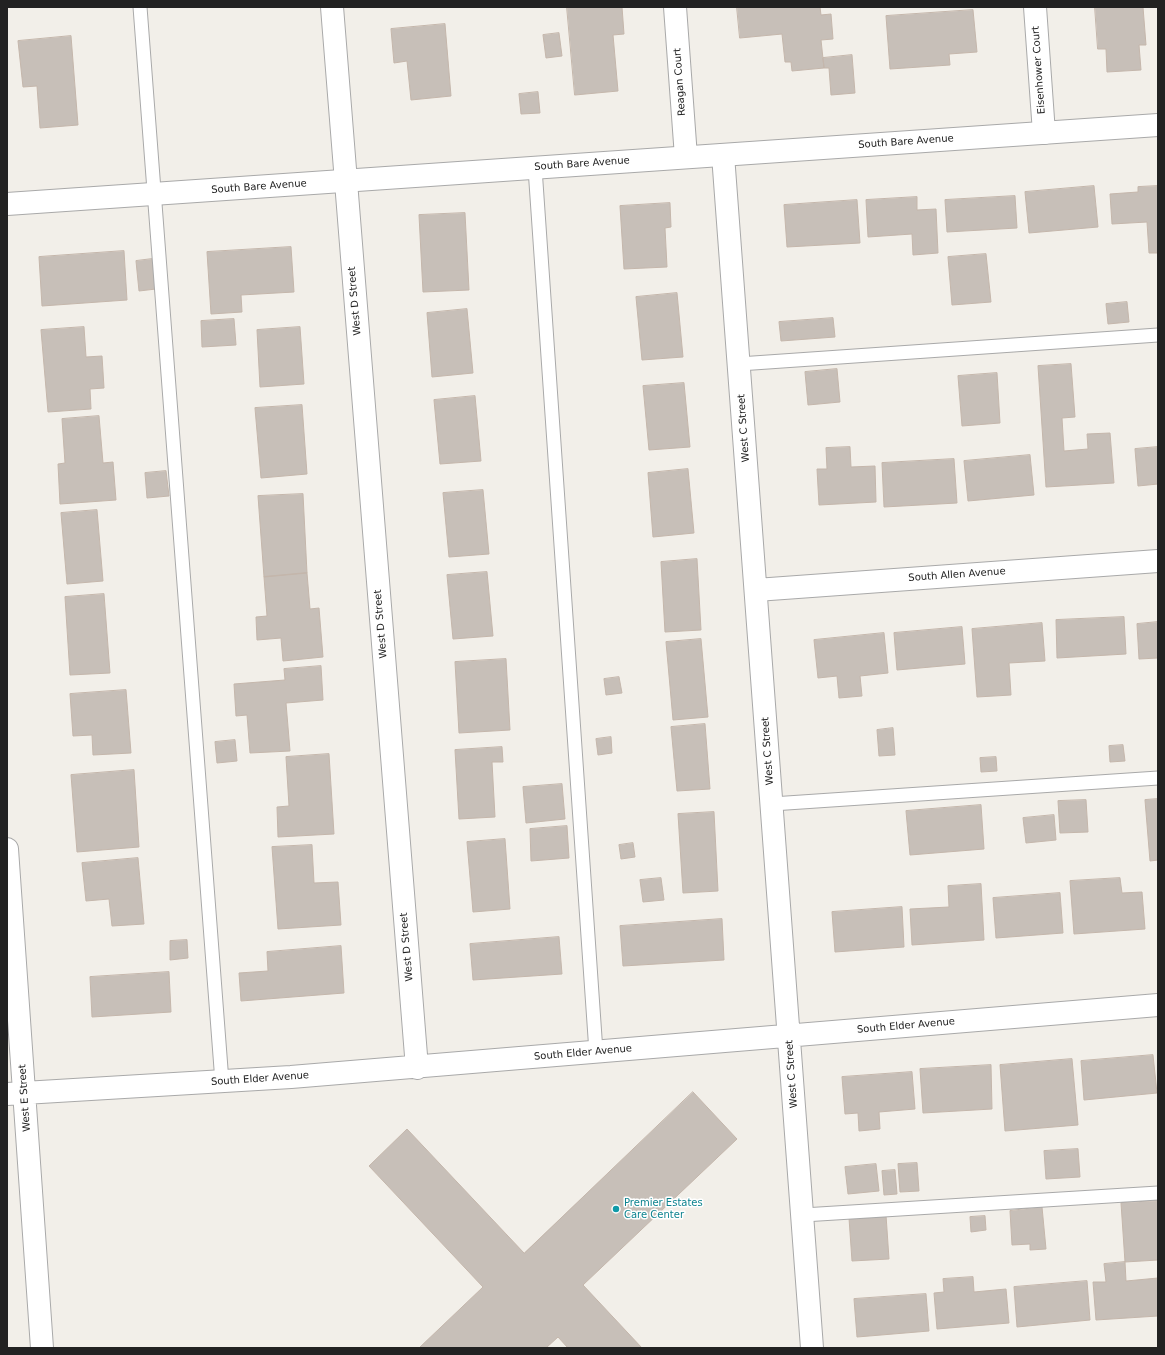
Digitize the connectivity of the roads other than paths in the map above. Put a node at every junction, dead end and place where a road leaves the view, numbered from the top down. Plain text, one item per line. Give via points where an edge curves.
1 (140, 7) edge
2 (332, 7) edge
3 (675, 7) edge
4 (1034, 7) edge
5 (1158, 125) edge
6 (1044, 133) junction
7 (723, 154) junction
8 (686, 157) junction
9 (535, 168) junction
10 (345, 181) junction
11 (155, 194) junction
12 (7, 204) edge
13 (1158, 335) edge
14 (739, 364) junction
15 (1158, 561) edge
16 (756, 590) junction
17 (1158, 778) edge
18 (772, 804) junction
19 (7, 849) edge
20 (1158, 1005) edge
21 (789, 1036) junction
22 (596, 1052) junction
23 (416, 1068) junction
24 (222, 1082) junction
25 (16, 1094) edge
26 (1158, 1193) edge
27 (803, 1215) junction
28 (42, 1348) edge
29 (812, 1348) edge

1 - 11 lane
2 - 10 street, West D Street
3 - 8 street, Reagan Court
4 - 6 street, Eisenhower Court
5 - 6 street, South Bare Avenue
6 - 7 street, South Bare Avenue
7 - 8 street, South Bare Avenue
7 - 14 street, West C Street
8 - 9 street, South Bare Avenue
9 - 10 street, South Bare Avenue
9 - 22 lane
10 - 11 street, South Bare Avenue
10 - 23 street, West D Street
11 - 12 street, South Bare Avenue
11 - 24 lane
13 - 14 lane
14 - 16 street, West C Street
15 - 16 street, South Allen Avenue
16 - 18 street, West C Street
17 - 18 lane
18 - 21 street, West C Street
19 - 25 street, West E Street
20 - 21 street, South Elder Avenue
21 - 22 street, South Elder Avenue
21 - 27 street, West C Street
22 - 23 street, South Elder Avenue
23 - 24 street, South Elder Avenue
24 - 25 street, South Elder Avenue
25 - 28 street, West E Street
26 - 27 lane
27 - 29 street, West C Street

